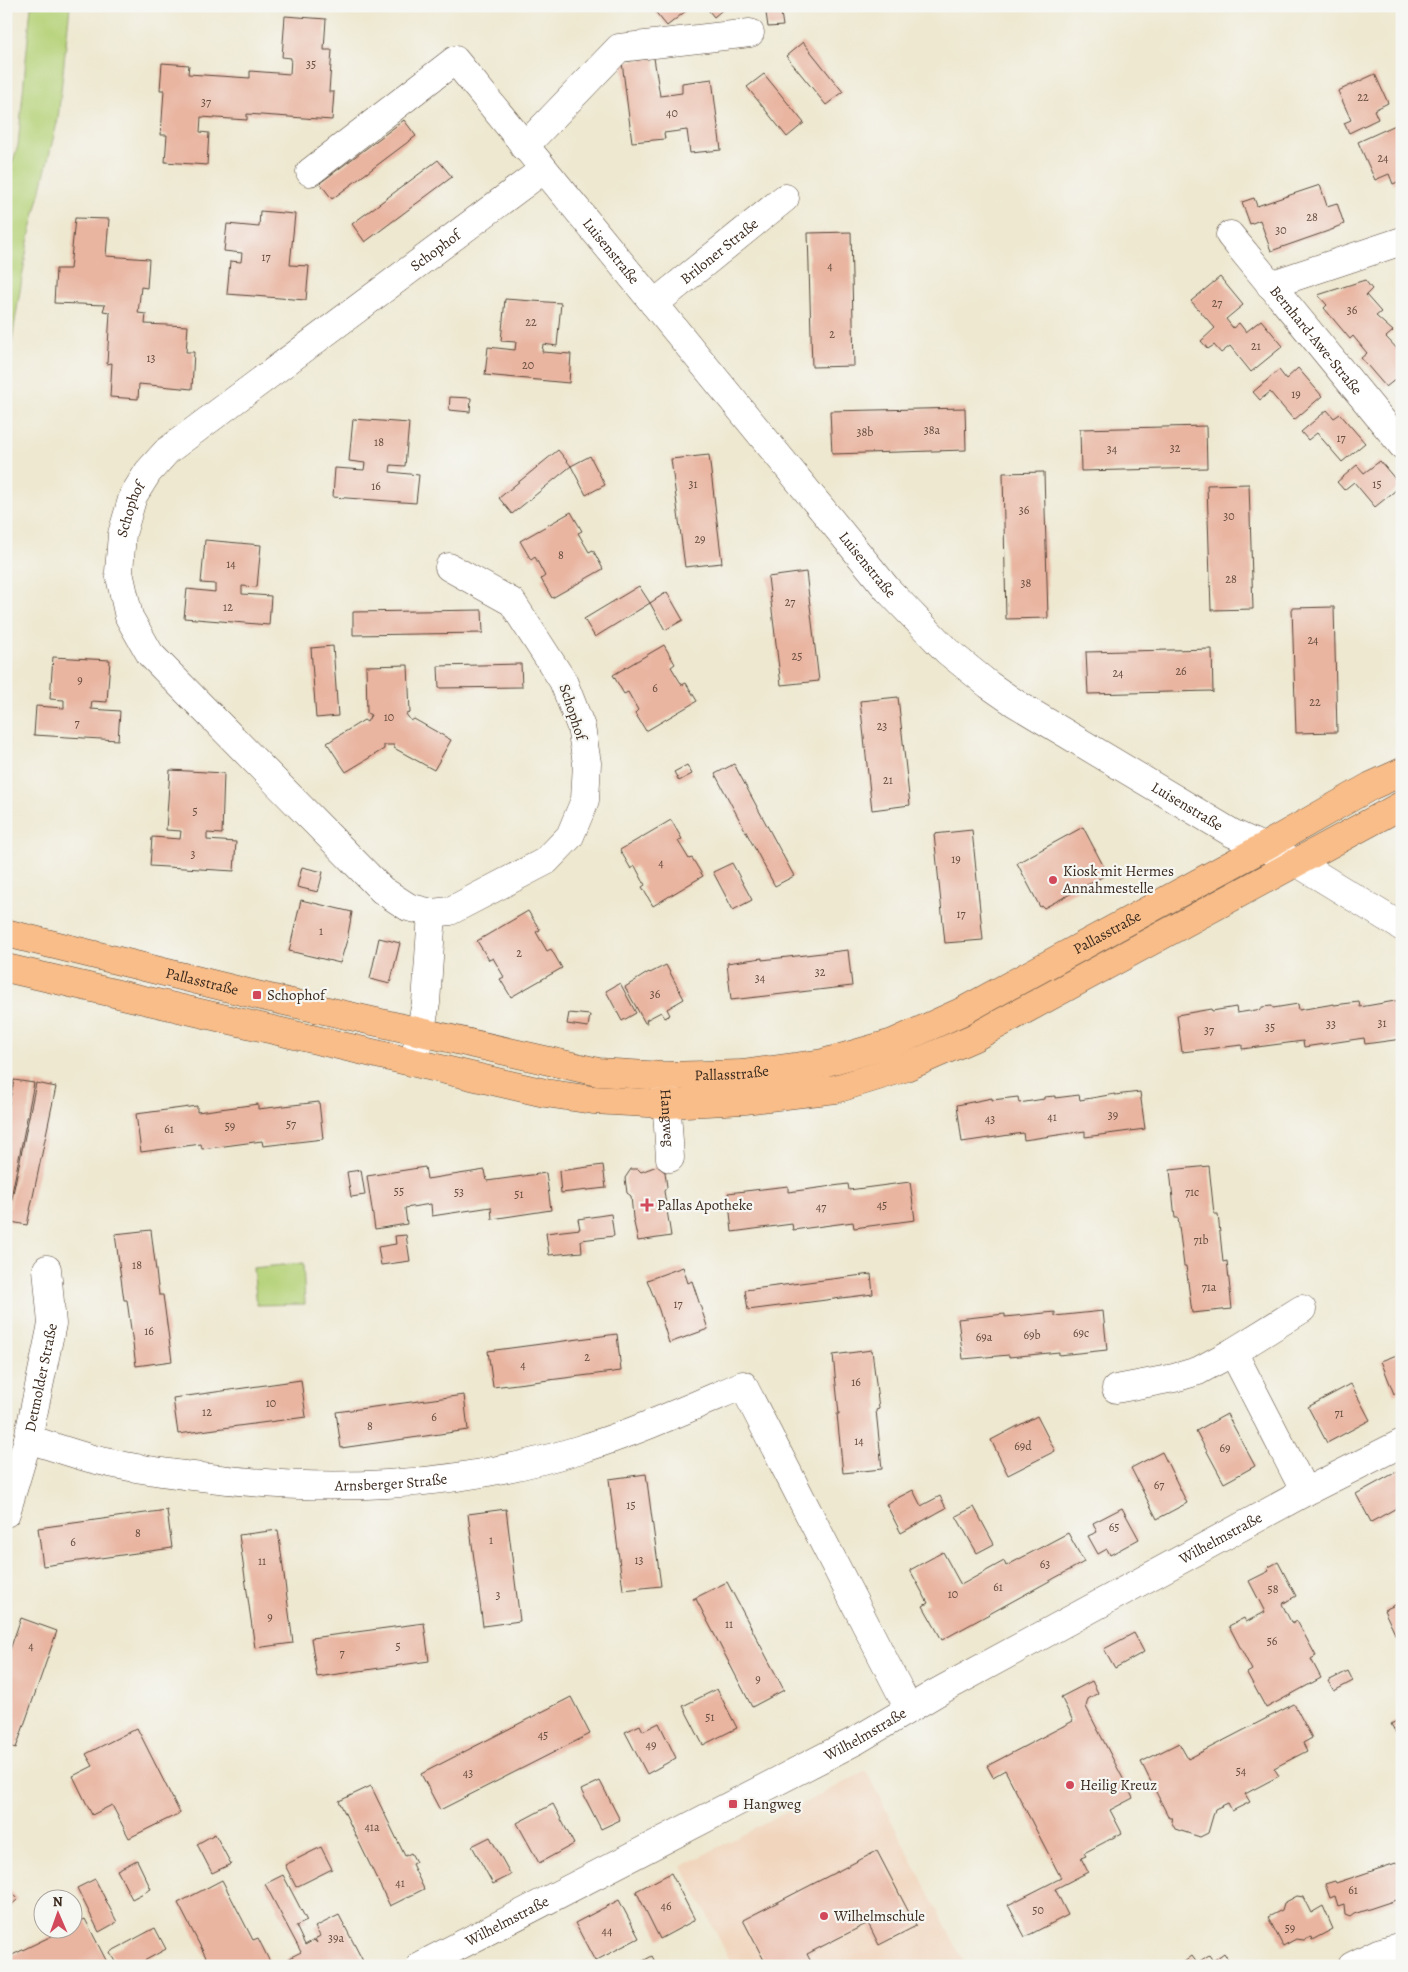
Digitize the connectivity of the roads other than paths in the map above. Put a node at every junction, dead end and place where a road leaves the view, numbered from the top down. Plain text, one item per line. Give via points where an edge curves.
1 (750, 33) dead end
2 (524, 147) junction
3 (543, 170) junction
4 (310, 172) dead end
5 (785, 198) dead end
6 (1230, 235) dead end
7 (1402, 241) edge
8 (1270, 285) junction
9 (654, 304) junction
10 (1402, 445) edge
11 (449, 567) dead end
12 (1402, 772) edge
13 (1402, 805) edge
14 (1262, 848) junction
15 (1296, 862) junction
16 (432, 913) junction
17 (1402, 927) edge
18 (6, 933) edge
19 (6, 968) edge
20 (421, 1032) junction
21 (414, 1062) junction
22 (664, 1076) junction
23 (666, 1104) junction
24 (670, 1158) dead end
25 (47, 1269) dead end
26 (1302, 1309) dead end
27 (1232, 1352) junction
28 (1116, 1389) dead end
29 (28, 1439) junction
30 (1402, 1443) edge
31 (1305, 1492) junction
32 (6, 1513) edge
33 (909, 1709) junction
34 (1402, 1946) edge
35 (422, 1965) edge
36 (1352, 1966) edge

1 - 2 street via 619,48
2 - 3 street, Luisenstraße
2 - 4 street, Luisenstraße via 455,60
3 - 9 street, Luisenstraße
3 - 16 street, Schophof via 167,451 133,496 122,534 119,572 129,617 150,654 382,890 408,907
5 - 9 street, Briloner Straße
6 - 8 street, Bernhard-Awe-Straße
7 - 8 street
8 - 10 street, Bernhard-Awe-Straße
9 - 14 street, Luisenstraße via 888,590 947,651 1014,703 1232,834
11 - 16 street, Schophof via 512,602 563,681 581,727 587,763 585,800 570,836 546,861 450,910
12 - 14 main road, Pallasstraße
13 - 15 main road, Pallasstraße
14 - 15 street, Luisenstraße
14 - 22 main road, Pallasstraße via 961,1012 893,1043 823,1063 742,1074
15 - 17 street, Luisenstraße
15 - 23 main road, Pallasstraße via 973,1038 904,1068 836,1088 745,1100
16 - 20 street
18 - 20 main road, Pallasstraße
19 - 21 main road, Pallasstraße
20 - 21 street
20 - 22 main road, Pallasstraße via 598,1072
21 - 23 main road, Pallasstraße via 545,1093 593,1100
22 - 23 street, Hangweg
23 - 24 street, Hangweg
25 - 29 street, Detmolder Straße via 52,1324
26 - 27 street
27 - 28 street via 1198,1371
27 - 31 street
29 - 32 street, Detmolder Straße
29 - 33 street, Arnsberger Straße via 90,1459 245,1483 334,1487 437,1481 527,1464 579,1450 743,1385
30 - 31 street, Wilhelmstraße
31 - 33 street, Wilhelmstraße
33 - 35 street, Wilhelmstraße via 857,1740
34 - 36 street

